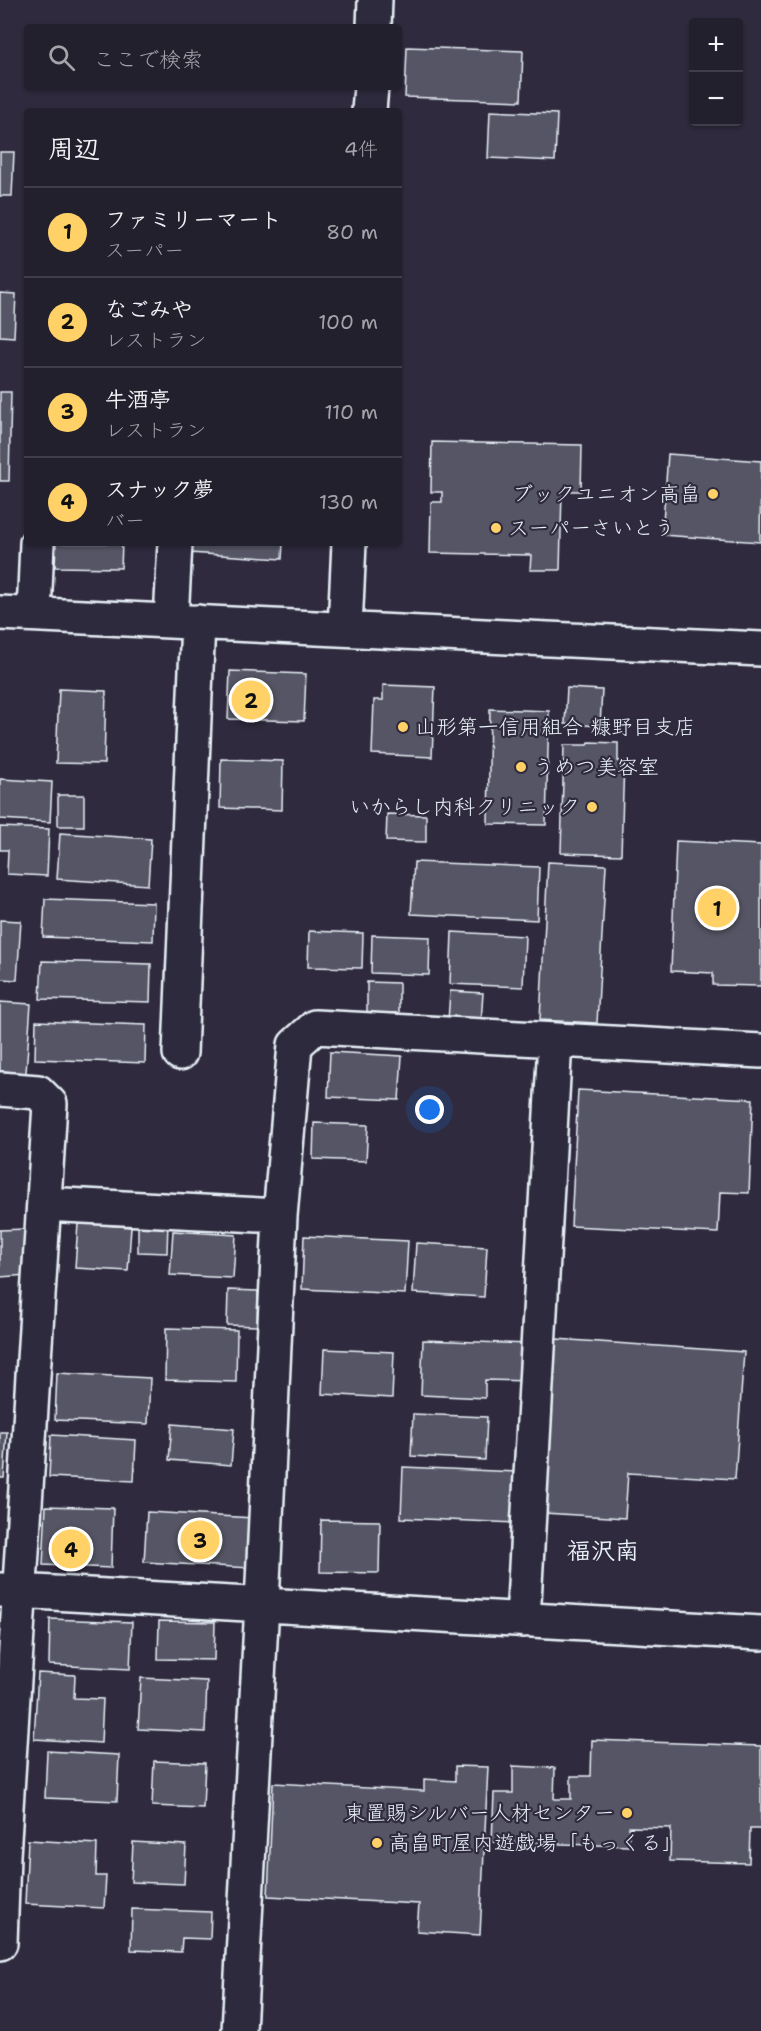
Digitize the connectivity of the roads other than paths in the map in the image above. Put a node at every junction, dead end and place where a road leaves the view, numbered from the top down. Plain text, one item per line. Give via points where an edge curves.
1 (375, 0) edge
2 (374, 24) edge
3 (371, 90) edge
4 (369, 108) edge
5 (38, 546) edge
6 (175, 546) edge
7 (349, 546) edge
8 (0, 613) edge
9 (34, 614) junction
10 (185, 621) junction
11 (345, 628) junction
12 (761, 649) edge
13 (555, 1041) junction
14 (761, 1051) edge
15 (180, 1053) dead end
16 (0, 1089) edge
17 (44, 1204) junction
18 (280, 1216) junction
19 (10, 1591) edge
20 (262, 1604) junction
21 (523, 1620) junction
22 (761, 1633) edge
23 (2, 1856) edge
24 (0, 1942) edge
25 (239, 2031) edge

1 - 2 street
3 - 4 street
5 - 9 street
6 - 10 street
7 - 11 street
8 - 9 street
9 - 10 street
10 - 11 street
10 - 15 street
11 - 12 street
13 - 14 street
13 - 18 street via 315,1027 295,1046
13 - 21 street
16 - 17 street via 38,1092 50,1104
17 - 18 street
17 - 19 street
18 - 20 street
19 - 20 street
19 - 23 street
20 - 21 street
20 - 25 street
21 - 22 street
23 - 24 street

